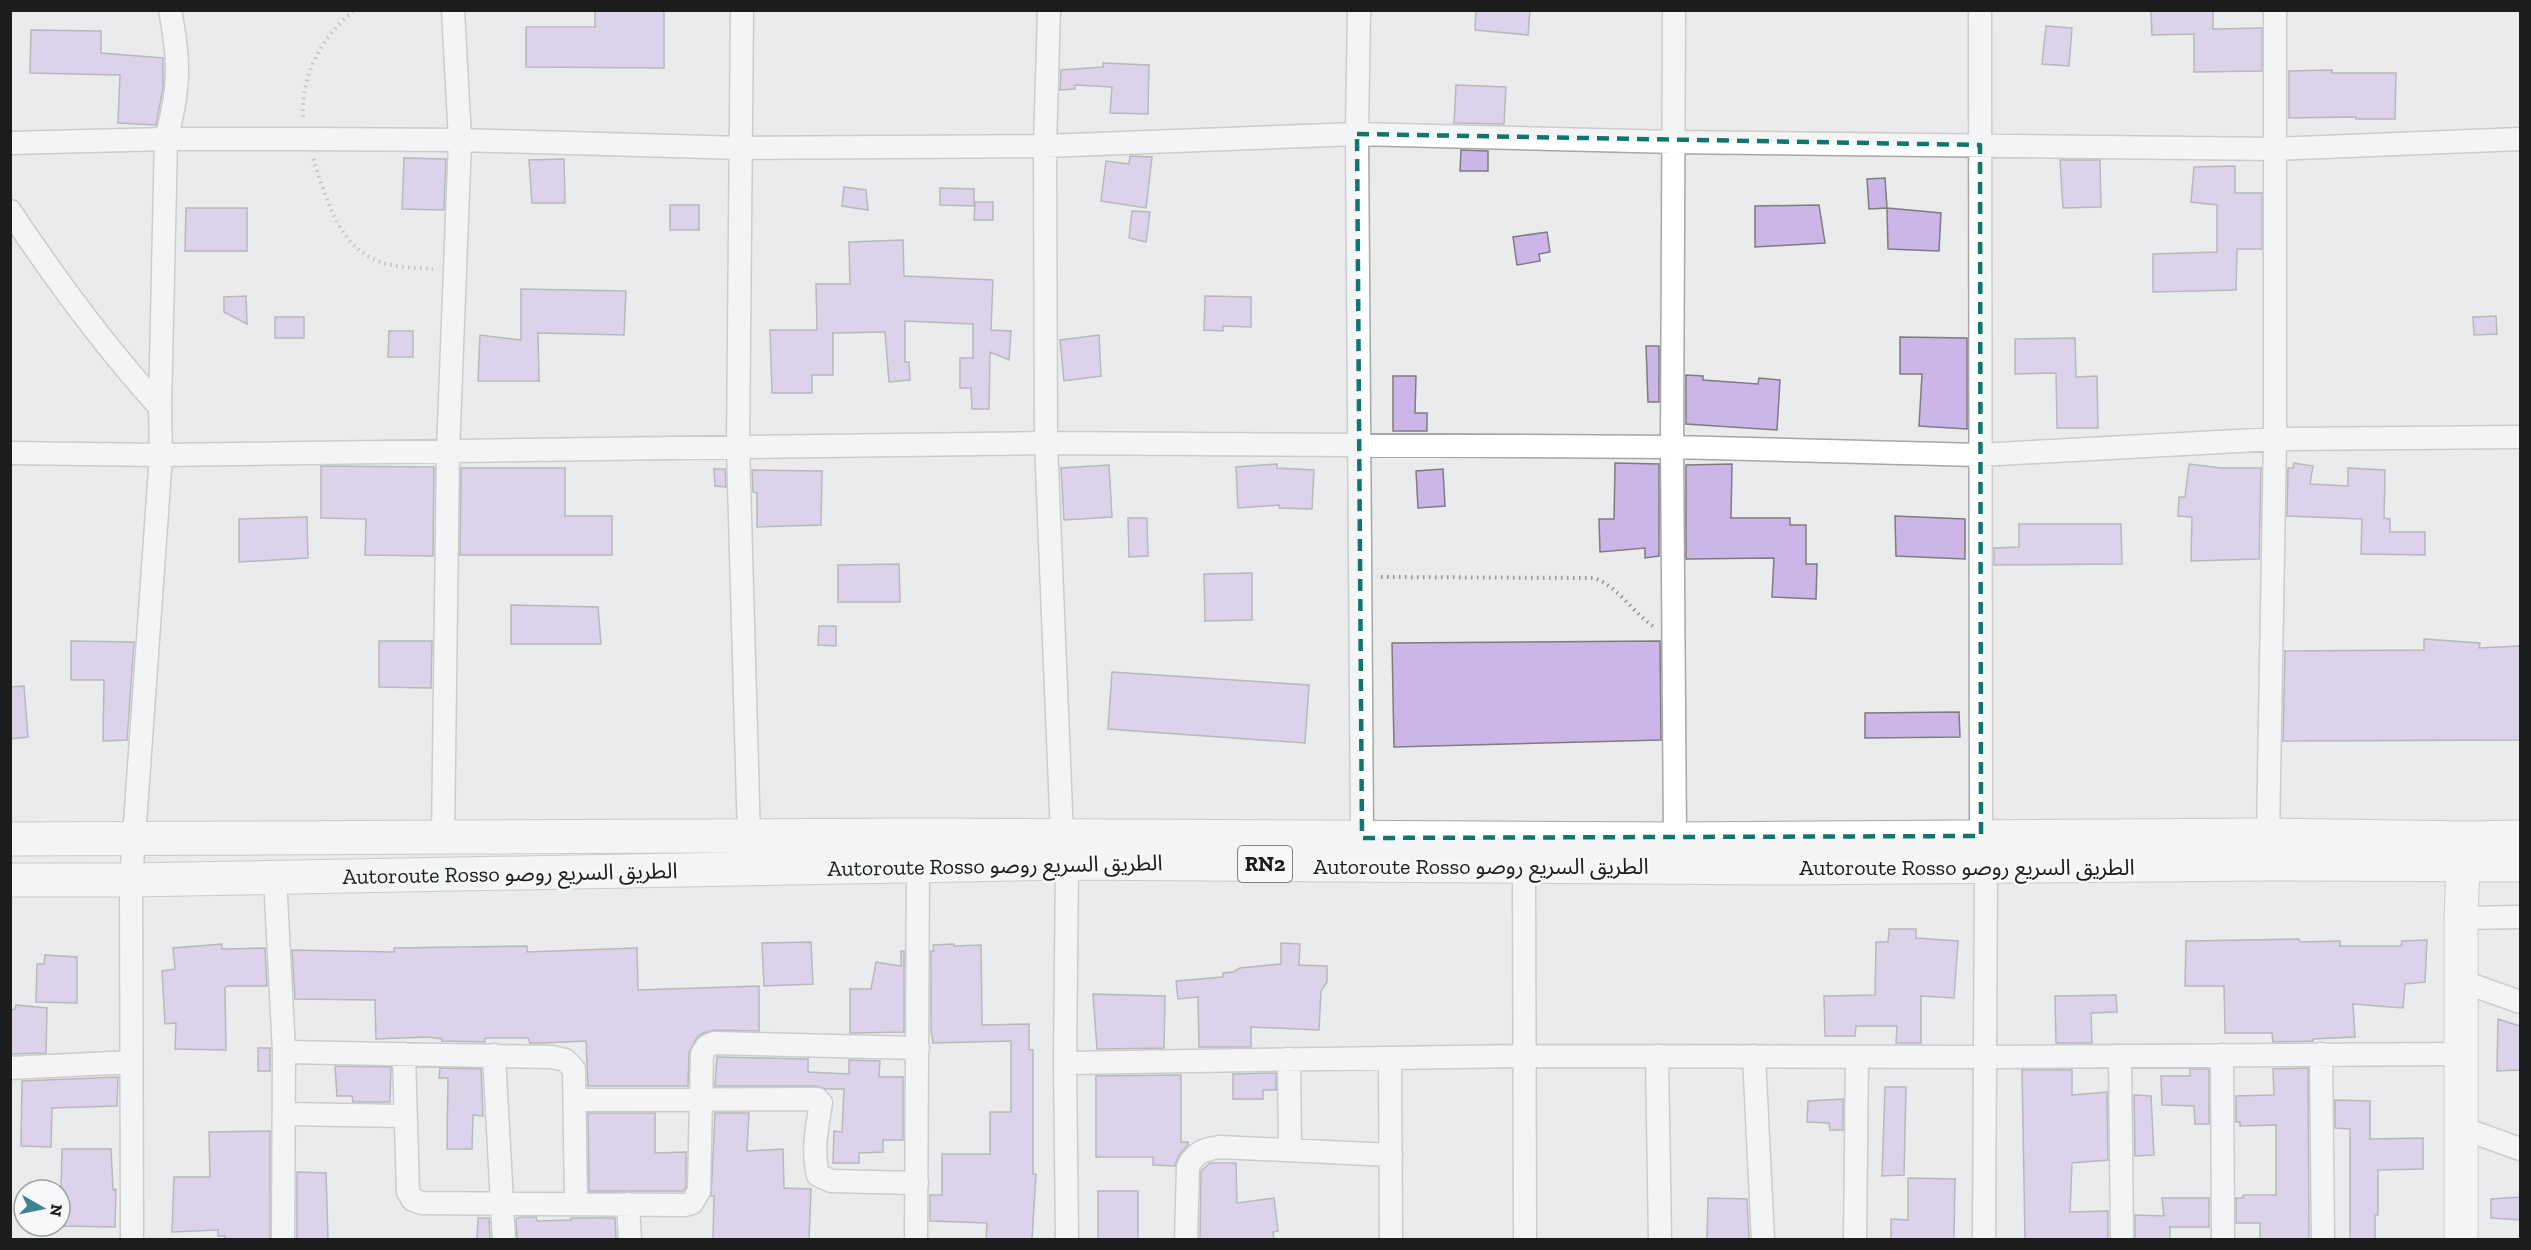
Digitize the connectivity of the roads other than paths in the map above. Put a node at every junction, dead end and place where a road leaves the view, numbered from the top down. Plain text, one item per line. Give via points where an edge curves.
1 (170, 10) edge
2 (453, 10) edge
3 (742, 10) edge
4 (1049, 10) edge
5 (1359, 10) edge
6 (1674, 10) edge
7 (1980, 10) edge
8 (2275, 10) edge
9 (1357, 134) junction
10 (166, 139) junction
11 (2520, 139) edge
12 (460, 140) junction
13 (1674, 142) junction
14 (10, 143) edge
15 (1980, 145) junction
16 (1045, 146) junction
17 (742, 148) junction
18 (2276, 149) junction
19 (10, 211) edge
20 (160, 407) junction
21 (2520, 437) edge
22 (2275, 439) junction
23 (1046, 443) junction
24 (1359, 445) junction
25 (738, 447) junction
26 (1672, 447) junction
27 (448, 451) junction
28 (10, 453) edge
29 (1979, 454) junction
30 (161, 455) junction
31 (2268, 835) junction
32 (134, 837) junction
33 (749, 837) junction
34 (1362, 837) junction
35 (2520, 837) edge
36 (443, 838) junction
37 (10, 839) edge
38 (1675, 839) junction
39 (1065, 850) junction
40 (1983, 852) junction
41 (2465, 852) junction
42 (918, 865) junction
43 (1524, 866) junction
44 (2520, 866) edge
45 (275, 877) junction
46 (10, 880) edge
47 (131, 880) junction
48 (2520, 917) edge
49 (2461, 918) junction
50 (2461, 981) junction
51 (2520, 1002) edge
52 (918, 1048) junction
53 (284, 1052) junction
54 (404, 1054) junction
55 (2321, 1054) junction
56 (2459, 1054) junction
57 (494, 1055) junction
58 (2222, 1055) junction
59 (1523, 1056) junction
60 (1657, 1056) junction
61 (1755, 1056) junction
62 (2120, 1056) junction
63 (1857, 1057) junction
64 (1984, 1057) junction
65 (1390, 1058) junction
66 (1288, 1059) junction
67 (131, 1062) junction
68 (1065, 1063) junction
69 (10, 1068) edge
70 (700, 1098) junction
71 (575, 1100) junction
72 (285, 1114) junction
73 (405, 1116) junction
74 (2462, 1128) junction
75 (2520, 1149) edge
76 (1290, 1150) junction
77 (1391, 1155) junction
78 (917, 1183) junction
79 (502, 1204) junction
80 (576, 1204) junction
81 (628, 1204) junction
82 (132, 1239) edge
83 (283, 1239) edge
84 (504, 1239) edge
85 (630, 1239) edge
86 (916, 1239) edge
87 (1066, 1239) edge
88 (1186, 1239) edge
89 (1391, 1239) edge
90 (1525, 1239) edge
91 (1660, 1239) edge
92 (1763, 1239) edge
93 (1855, 1239) edge
94 (1984, 1239) edge
95 (2122, 1239) edge
96 (2223, 1239) edge
97 (2323, 1239) edge
98 (2461, 1239) edge

1 - 10 street via 178,70 176,102
2 - 12 street
3 - 17 street
4 - 16 street
5 - 9 street
6 - 13 street
7 - 15 street
8 - 18 street
9 - 13 street
9 - 16 street
9 - 24 street
10 - 12 street
10 - 14 street
10 - 20 street
11 - 18 street
12 - 17 street
12 - 27 street
13 - 15 street
13 - 26 street
15 - 18 street
15 - 29 street
16 - 17 street
16 - 23 street
17 - 25 street
18 - 22 street
19 - 20 street via 115,358
20 - 30 street
21 - 22 street
22 - 29 street
22 - 31 street
23 - 24 street
23 - 25 street
23 - 39 street
24 - 26 street
24 - 34 street
25 - 27 street
25 - 33 street
26 - 29 street
26 - 38 street
27 - 30 street
27 - 36 street
28 - 30 street
29 - 40 street
30 - 32 street
31 - 40 main road, Autoroute Rosso الطريق السريع روصو / RN2
31 - 41 main road, Autoroute Rosso الطريق السريع روصو / RN2
32 - 36 main road, Autoroute Rosso الطريق السريع روصو / RN2
32 - 37 main road, Autoroute Rosso الطريق السريع روصو / RN2
32 - 47 street
33 - 36 main road, Autoroute Rosso الطريق السريع روصو / RN2
33 - 39 main road, Autoroute Rosso الطريق السريع روصو / RN2
34 - 38 main road, Autoroute Rosso الطريق السريع روصو / RN2
34 - 39 main road, Autoroute Rosso الطريق السريع روصو / RN2
35 - 41 main road, Autoroute Rosso الطريق السريع روصو / RN2
38 - 40 main road, Autoroute Rosso الطريق السريع روصو / RN2
39 - 42 main road, Autoroute Rosso الطريق السريع روصو / RN2
39 - 43 main road, Autoroute Rosso الطريق السريع روصو / RN2
39 - 68 street
40 - 41 main road, Autoroute Rosso الطريق السريع روصو / RN2 via 2271,864
40 - 43 main road, Autoroute Rosso الطريق السريع روصو / RN2
40 - 64 street
41 - 44 main road, Autoroute Rosso الطريق السريع روصو / RN2
41 - 49 main road
42 - 45 main road, Autoroute Rosso الطريق السريع روصو / RN2
42 - 52 street
43 - 59 street
45 - 47 main road, Autoroute Rosso الطريق السريع روصو / RN2
45 - 53 street
46 - 47 main road, Autoroute Rosso الطريق السريع روصو / RN2
47 - 67 street
48 - 49 street
49 - 50 main road
50 - 51 street
50 - 56 main road
52 - 70 street via 714,1043 702,1054
52 - 78 street
53 - 54 street
53 - 72 street
54 - 57 street
54 - 73 street
55 - 56 street
55 - 58 street
55 - 97 street
56 - 74 main road
57 - 71 street via 565,1060 574,1069
57 - 79 street
58 - 62 street
58 - 96 street
59 - 60 street
59 - 65 street
59 - 90 street
60 - 61 street
60 - 91 street
61 - 63 street
61 - 92 street
62 - 64 street
62 - 95 street
63 - 64 street
63 - 93 street
64 - 94 street
65 - 66 street
65 - 77 street
66 - 68 street
66 - 76 street
67 - 69 street
67 - 82 street
68 - 87 street
70 - 71 street
70 - 78 street via 817,1099 821,1103 815,1161 818,1175 831,1181
70 - 81 street via 697,1196 685,1205
71 - 80 street
72 - 73 street
72 - 83 street
73 - 79 street via 408,1192 413,1200
74 - 75 street
74 - 98 main road
76 - 77 street
76 - 88 street via 1220,1147 1204,1149 1192,1158 1188,1167
77 - 89 street
78 - 86 street
79 - 80 street
79 - 84 street
80 - 81 street
81 - 85 street

